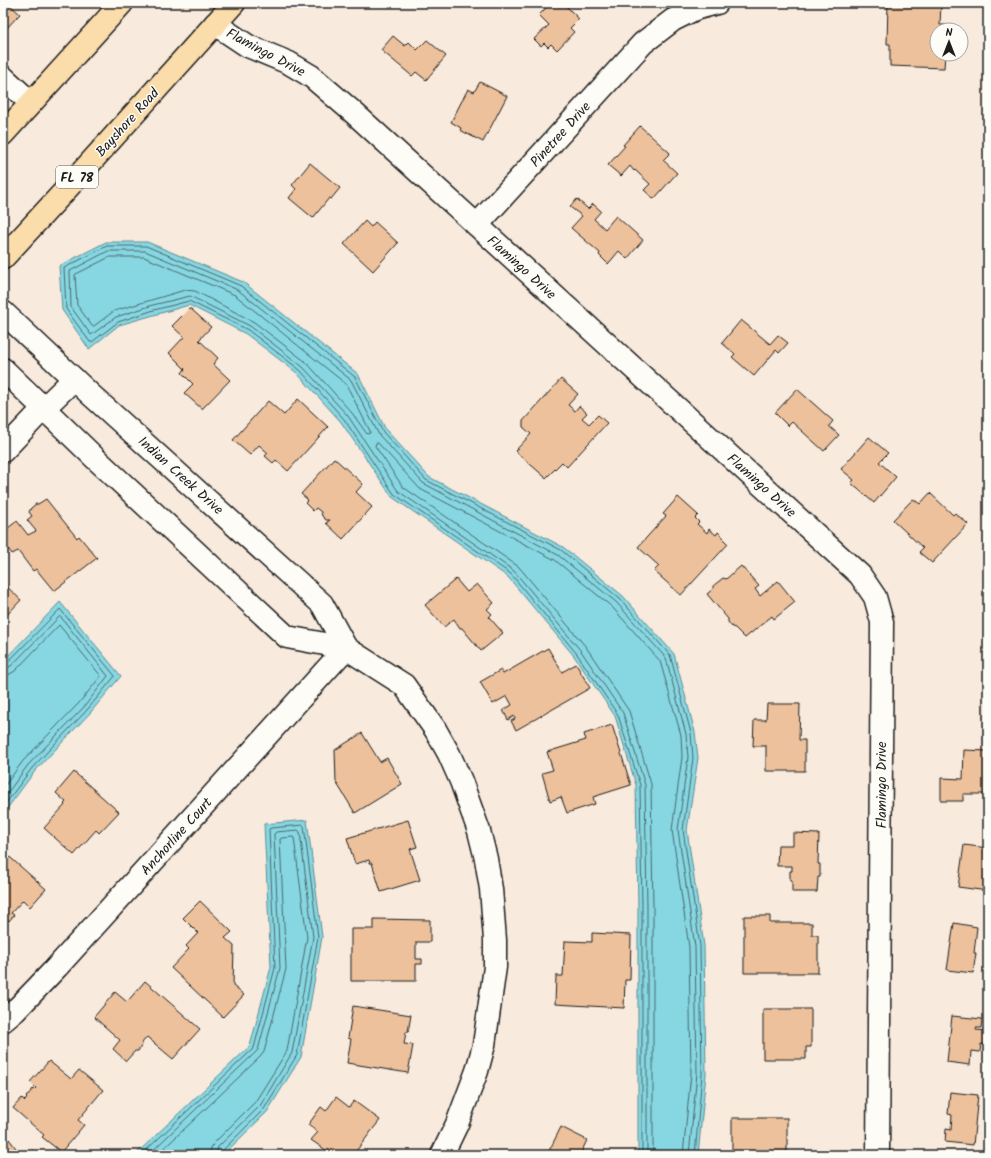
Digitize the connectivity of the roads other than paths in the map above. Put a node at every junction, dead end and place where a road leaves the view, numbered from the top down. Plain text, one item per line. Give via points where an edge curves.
1 (122, 3) edge
2 (234, 3) edge
3 (717, 3) edge
4 (215, 24) junction
5 (3, 77) edge
6 (31, 103) junction
7 (3, 134) edge
8 (477, 225) junction
9 (3, 258) edge
10 (3, 312) edge
11 (3, 369) edge
12 (74, 379) junction
13 (43, 409) junction
14 (3, 451) edge
15 (346, 648) junction
16 (3, 1021) edge
17 (442, 1155) edge
18 (878, 1155) edge

1 - 6 main road
2 - 4 main road, Bayshore Road / FL 78
3 - 8 street, Pinetree Drive via 695,9 673,20 642,43
4 - 8 street, Flamingo Drive via 248,46 290,63 311,76
4 - 9 main road, Bayshore Road / FL 78
5 - 6 street
6 - 7 main road
8 - 18 street, Flamingo Drive via 860,575 875,597 882,622
10 - 12 street, Indian Creek Drive
11 - 13 street, Indian Creek Drive
12 - 13 street
12 - 15 street, Indian Creek Drive via 322,604
13 - 14 street
13 - 15 street, Indian Creek Drive via 287,637
15 - 16 street, Anchorline Court via 57,967
15 - 17 street, Indian Creek Drive via 404,685 435,729 462,781 486,860 495,940 495,967 488,1020 477,1072

